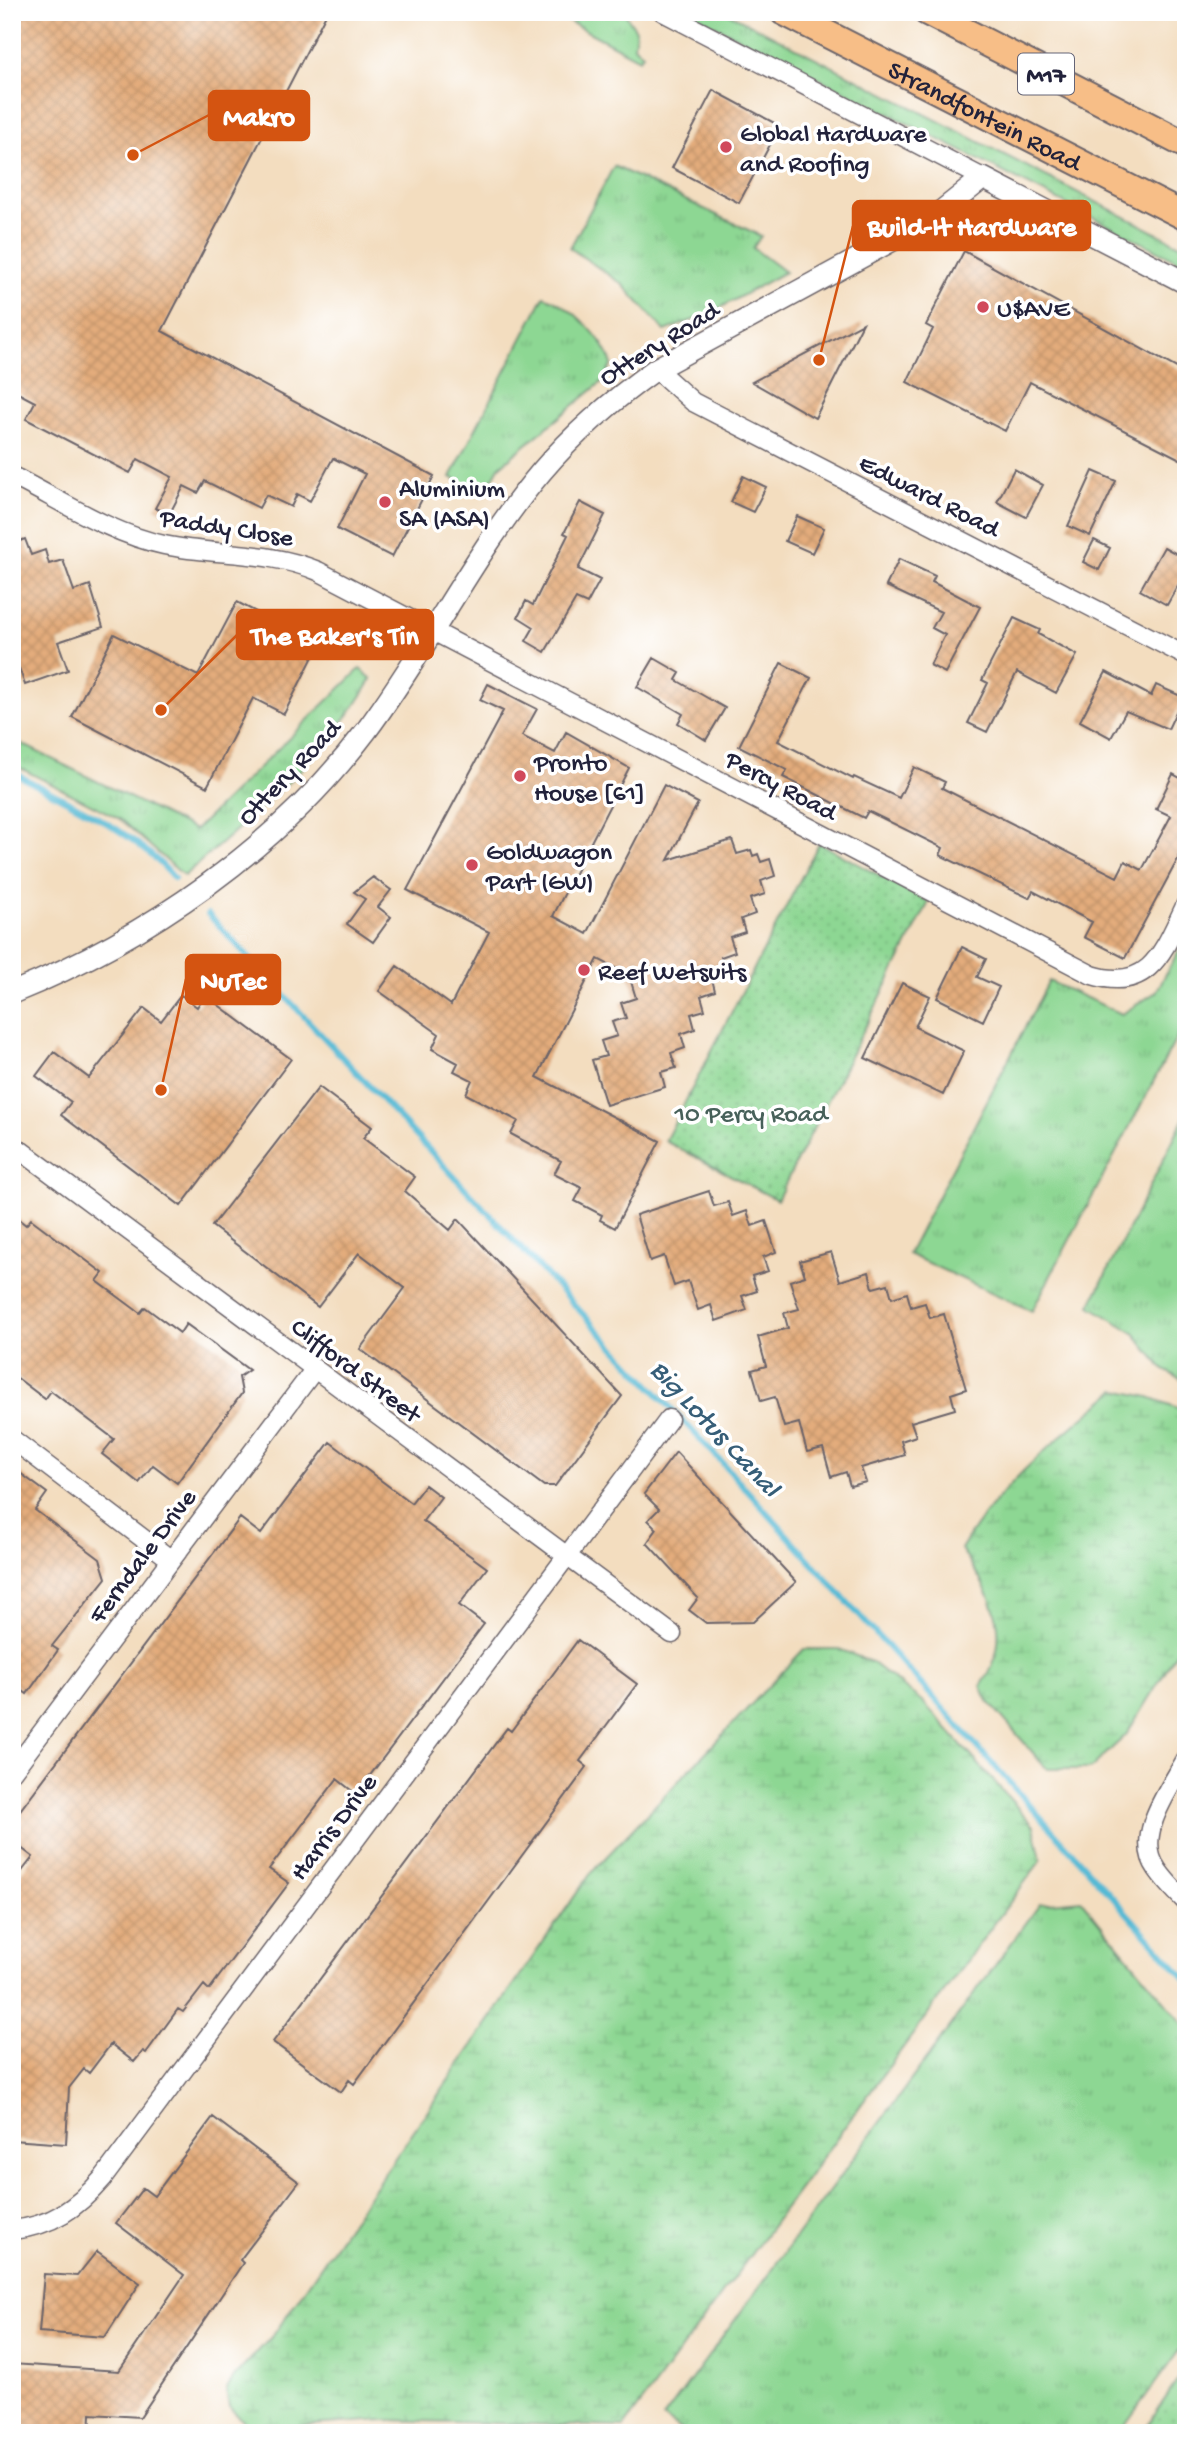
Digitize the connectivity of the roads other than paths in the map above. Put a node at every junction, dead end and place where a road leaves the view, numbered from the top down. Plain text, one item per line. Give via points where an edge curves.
1 (663, 12) edge
2 (784, 12) edge
3 (927, 12) edge
4 (1186, 145) edge
5 (983, 178) junction
6 (1186, 217) edge
7 (1186, 283) edge
8 (656, 369) junction
9 (12, 476) edge
10 (433, 630) junction
11 (1186, 656) edge
12 (1186, 904) edge
13 (12, 993) edge
14 (12, 1144) edge
15 (314, 1370) junction
16 (669, 1419) dead end
17 (12, 1439) edge
18 (565, 1556) junction
19 (170, 1559) junction
20 (672, 1634) dead end
21 (1186, 1759) edge
22 (15, 1764) edge
23 (1186, 1902) edge
24 (12, 2230) edge

1 - 5 street
2 - 6 main road, Strandfontein Road / M17
3 - 4 main road, M17
5 - 7 street
5 - 8 street, Ottery Road via 933,218
8 - 10 street, Ottery Road via 617,397 540,473
8 - 11 street, Edward Road via 693,402
9 - 10 street, Paddy Close via 141,539 297,562
10 - 12 street, Percy Road via 1092,975 1109,980 1139,976 1151,967
10 - 13 street, Ottery Road via 366,731 264,838 182,902 89,959
14 - 15 street, Clifford Street
15 - 18 street, Clifford Street
15 - 19 street, Ferndale Drive
16 - 18 street, Harris Drive
17 - 19 street
18 - 20 street, Clifford Street
18 - 24 street, Harris Drive via 103,2178 61,2217
19 - 22 street, Ferndale Drive
21 - 23 street via 1155,1820 1149,1844 1157,1870

